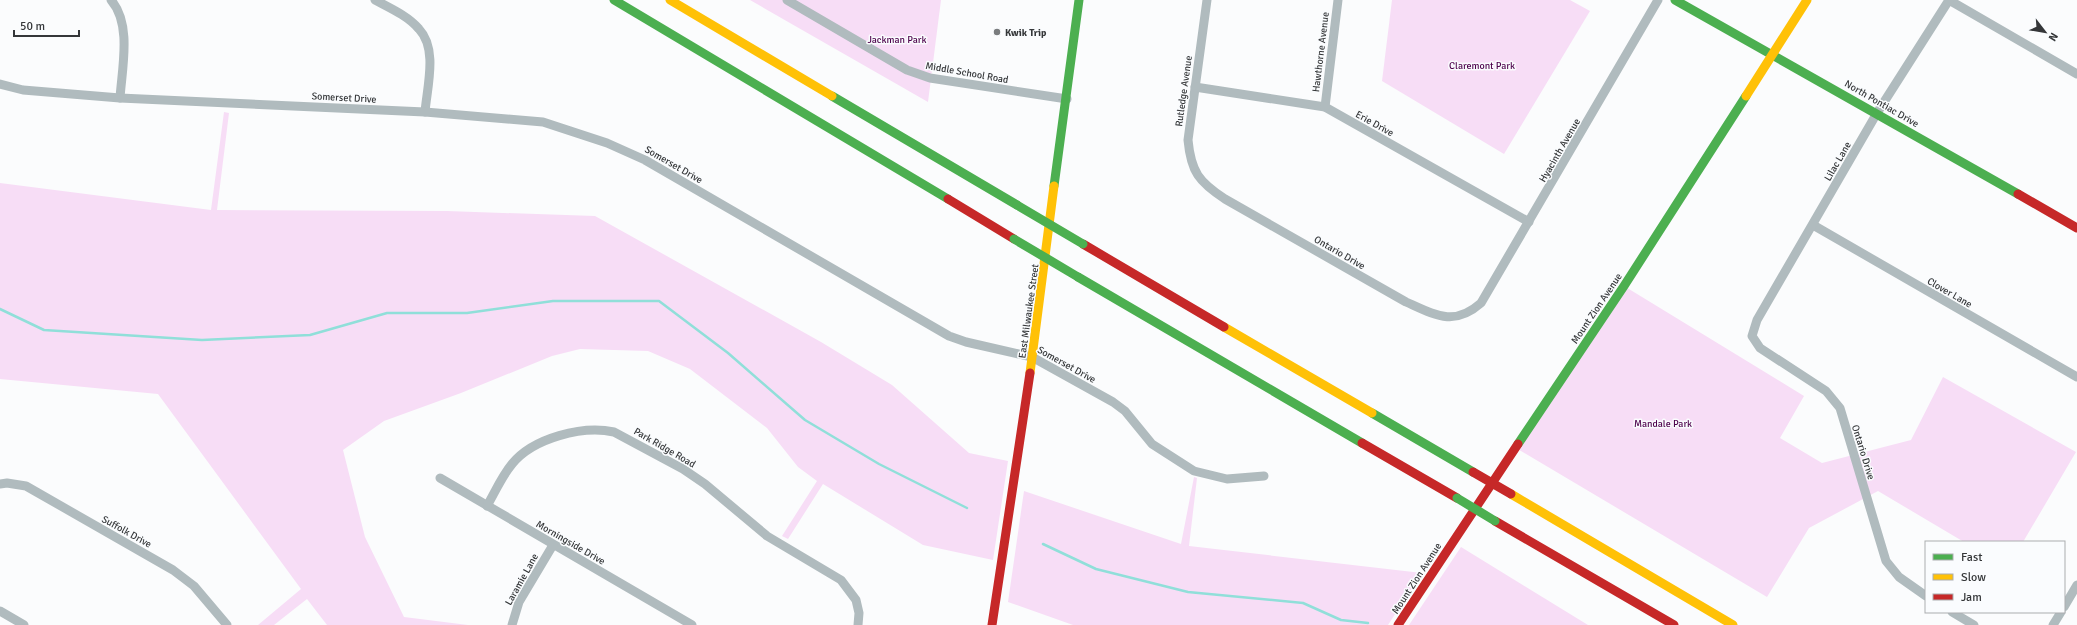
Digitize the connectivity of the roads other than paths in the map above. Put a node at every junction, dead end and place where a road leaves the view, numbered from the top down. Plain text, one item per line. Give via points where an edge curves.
1 (111, 0) edge
2 (375, 0) edge
3 (614, 0) edge
4 (670, 0) edge
5 (787, 0) edge
6 (1079, 0) edge
7 (1207, 0) edge
8 (1338, 0) edge
9 (1658, 0) edge
10 (1675, 0) edge
11 (1807, 0) edge
12 (1949, 0) edge
13 (1772, 55) junction
14 (2077, 74) edge
15 (0, 84) edge
16 (1195, 87) junction
17 (120, 98) junction
18 (1067, 99) junction
19 (1324, 107) junction
20 (425, 112) junction
21 (1878, 113) junction
22 (1202, 182) joint
23 (1530, 222) junction
24 (1813, 225) junction
25 (2077, 228) edge
26 (1474, 309) joint
27 (1752, 336) joint
28 (1032, 357) junction
29 (2077, 377) edge
30 (1264, 476) dead end
31 (440, 478) dead end
32 (0, 484) edge
33 (487, 506) junction
34 (553, 545) junction
35 (2077, 585) edge
36 (1925, 595) edge
37 (2065, 604) edge
38 (0, 611) edge
39 (1954, 613) edge
40 (2060, 613) edge
41 (24, 625) edge
42 (227, 625) edge
43 (512, 625) edge
44 (692, 625) edge
45 (858, 625) edge
46 (992, 625) edge
47 (1398, 625) edge
48 (1674, 625) edge
49 (1733, 625) edge
50 (1974, 625) edge
51 (2053, 625) edge

1 - 17 street via 121,14 124,32
2 - 20 street via 412,23 424,37 430,62
3 - 48 main road, bridge via 1078,277
4 - 49 main road, bridge
5 - 18 street, Middle School Road via 907,70 930,78
6 - 18 main road, East Milwaukee Street
7 - 16 street, Rutledge Avenue
8 - 19 street, Hawthorne Avenue
9 - 23 street, Hyacinth Avenue
10 - 13 main road, North Pontiac Drive
11 - 13 main road, Mount Zion Avenue
12 - 14 street
12 - 21 street, Lilac Lane
13 - 21 main road, North Pontiac Drive
13 - 47 main road, Mount Zion Avenue via 1624,286
15 - 17 street, Somerset Drive via 22,90
16 - 19 street, Erie Drive
16 - 22 street, Rutledge Avenue via 1188,140 1189,159
17 - 20 street, Somerset Drive
18 - 28 main road, East Milwaukee Street
19 - 23 street, Erie Drive
20 - 28 street, Somerset Drive via 543,122 607,143 645,160 949,336
21 - 24 street, Lilac Lane
21 - 25 main road, North Pontiac Drive
22 - 26 street, Ontario Drive via 1225,199 1406,302 1437,316 1452,318
23 - 26 street, Hyacinth Avenue via 1481,303
24 - 27 street, Lilac Lane via 1757,320
24 - 29 street, Clover Lane
27 - 36 street, Ontario Drive via 1760,348 1826,391 1840,408 1886,561 1899,577
28 - 30 street, Somerset Drive via 1113,402 1152,444 1194,471 1227,479
28 - 46 main road, East Milwaukee Street
31 - 33 street, Morningside Drive
32 - 42 street, Suffolk Drive via 26,486 174,570 194,586
33 - 34 street, Morningside Drive
33 - 45 street, Park Ridge Road via 512,464 534,446 579,431 602,429 614,432 683,469 768,536 835,575 856,600
34 - 43 street, Laramie Lane via 519,602
34 - 44 street, Morningside Drive
35 - 37 street
38 - 41 street
39 - 50 street
40 - 51 street

